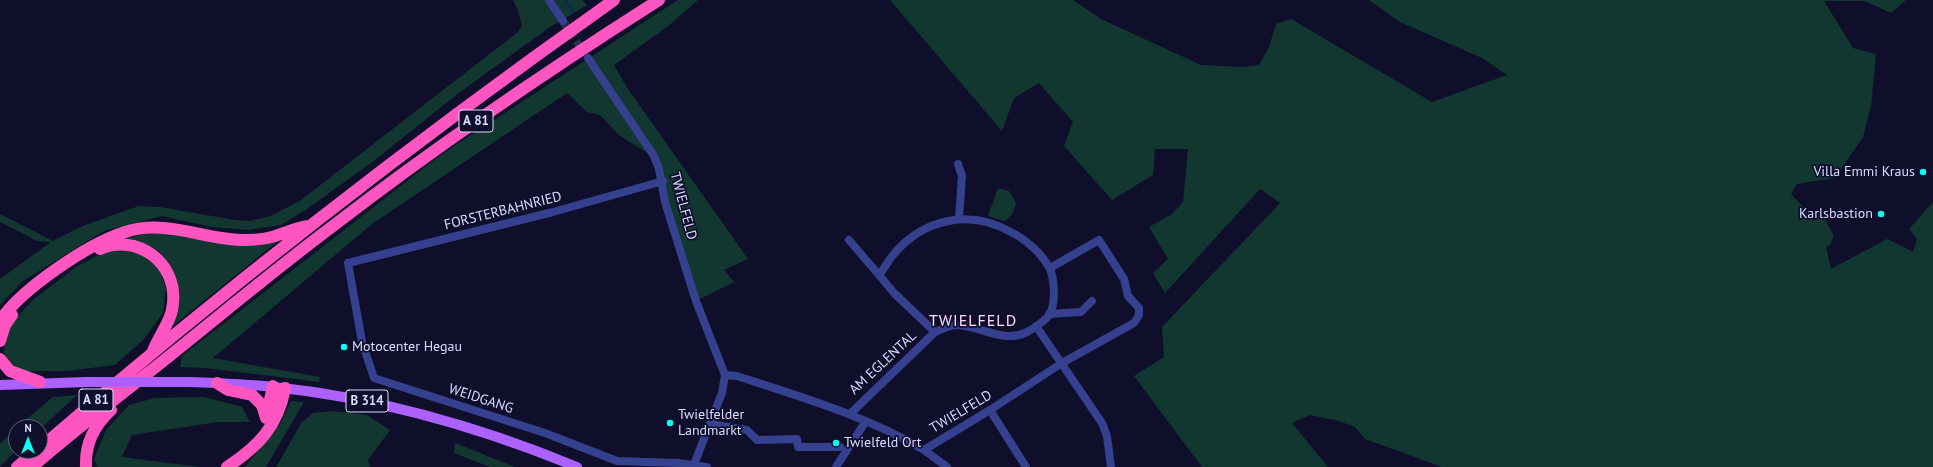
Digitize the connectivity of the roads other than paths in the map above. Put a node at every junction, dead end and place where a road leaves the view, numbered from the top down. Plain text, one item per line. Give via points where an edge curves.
1 (549, 0) edge
2 (614, 0) edge
3 (659, 0) edge
4 (563, 21) tunnel mouth
5 (588, 58) tunnel mouth
6 (958, 164) dead end
7 (663, 181) junction
8 (959, 219) junction
9 (310, 226) junction
10 (849, 240) dead end
11 (348, 263) joint
12 (1050, 268) junction
13 (879, 275) junction
14 (1092, 301) dead end
15 (1050, 314) junction
16 (0, 321) edge
17 (1036, 326) junction
18 (935, 332) junction
19 (0, 341) edge
20 (153, 352) junction
21 (0, 359) edge
22 (1062, 363) junction
23 (725, 375) junction
24 (40, 382) junction
25 (217, 383) junction
26 (0, 385) edge
27 (279, 387) junction
28 (123, 391) junction
29 (990, 410) junction
30 (850, 414) junction
31 (266, 418) junction
32 (866, 421) junction
33 (710, 424) junction
34 (259, 440) junction
35 (48, 441) edge
36 (840, 447) dead end
37 (924, 450) junction
38 (27, 459) edge
39 (694, 466) edge
40 (18, 467) edge
41 (32, 467) edge
42 (86, 467) edge
43 (227, 467) edge
44 (577, 467) edge
45 (707, 467) edge
46 (836, 467) edge
47 (947, 467) edge
48 (1026, 467) edge
49 (1111, 467) edge

1 - 4 street
2 - 9 highway, A 81 via 464,108
3 - 28 highway, A 81 via 526,86 392,181
5 - 7 street, TWIELFELD via 654,156
6 - 8 street via 962,176
7 - 11 street, FORSTERBAHNRIED via 553,212
7 - 23 street, TWIELFELD via 665,202 696,301
8 - 12 street via 980,219 1021,237
8 - 13 street via 938,222 912,237 893,255
9 - 16 highway via 296,227 272,237 244,240 164,228 143,228 125,232 93,247 31,289 12,305
9 - 20 highway, A 81
10 - 13 street, AM EGLENTAL
11 - 39 street, WEIDGANG via 362,342 374,378 545,433 617,461
12 - 15 street via 1054,297
12 - 22 street, TWIELFELD via 1099,240 1124,279 1128,296 1139,308 1139,315 1134,323
13 - 18 street, AM EGLENTAL
14 - 15 street via 1081,312
15 - 17 street, AM EGLENTAL
17 - 18 street, AM EGLENTAL via 1027,333 1012,338 977,328 954,325
17 - 22 street
18 - 30 street, AM EGLENTAL
19 - 20 highway via 12,315 38,290 95,251 126,244 136,246 156,257 164,266 172,284 174,295 171,313
20 - 35 highway, A 81
21 - 24 highway via 10,371
22 - 29 street, TWIELFELD
22 - 49 street via 1102,423 1107,436
23 - 30 street, TWIELFELD via 737,376
23 - 33 street via 722,393
24 - 25 main road, B 314, bridge
24 - 26 main road, B 314
25 - 27 main road, B 314
25 - 31 highway via 228,390 252,395 262,405
27 - 31 highway
27 - 34 highway via 280,407 268,432
27 - 44 main road, B 314 via 354,399 441,419 495,435
28 - 41 highway, A 81
28 - 42 highway via 121,401 94,429 86,450
29 - 37 street, TWIELFELD
29 - 48 street
30 - 32 street, TWIELFELD
31 - 34 highway
32 - 37 street, TWIELFELD
32 - 46 street
33 - 36 street via 747,430 757,440 797,439 798,447
33 - 39 street
34 - 43 highway
37 - 47 street
38 - 40 highway
39 - 45 street

